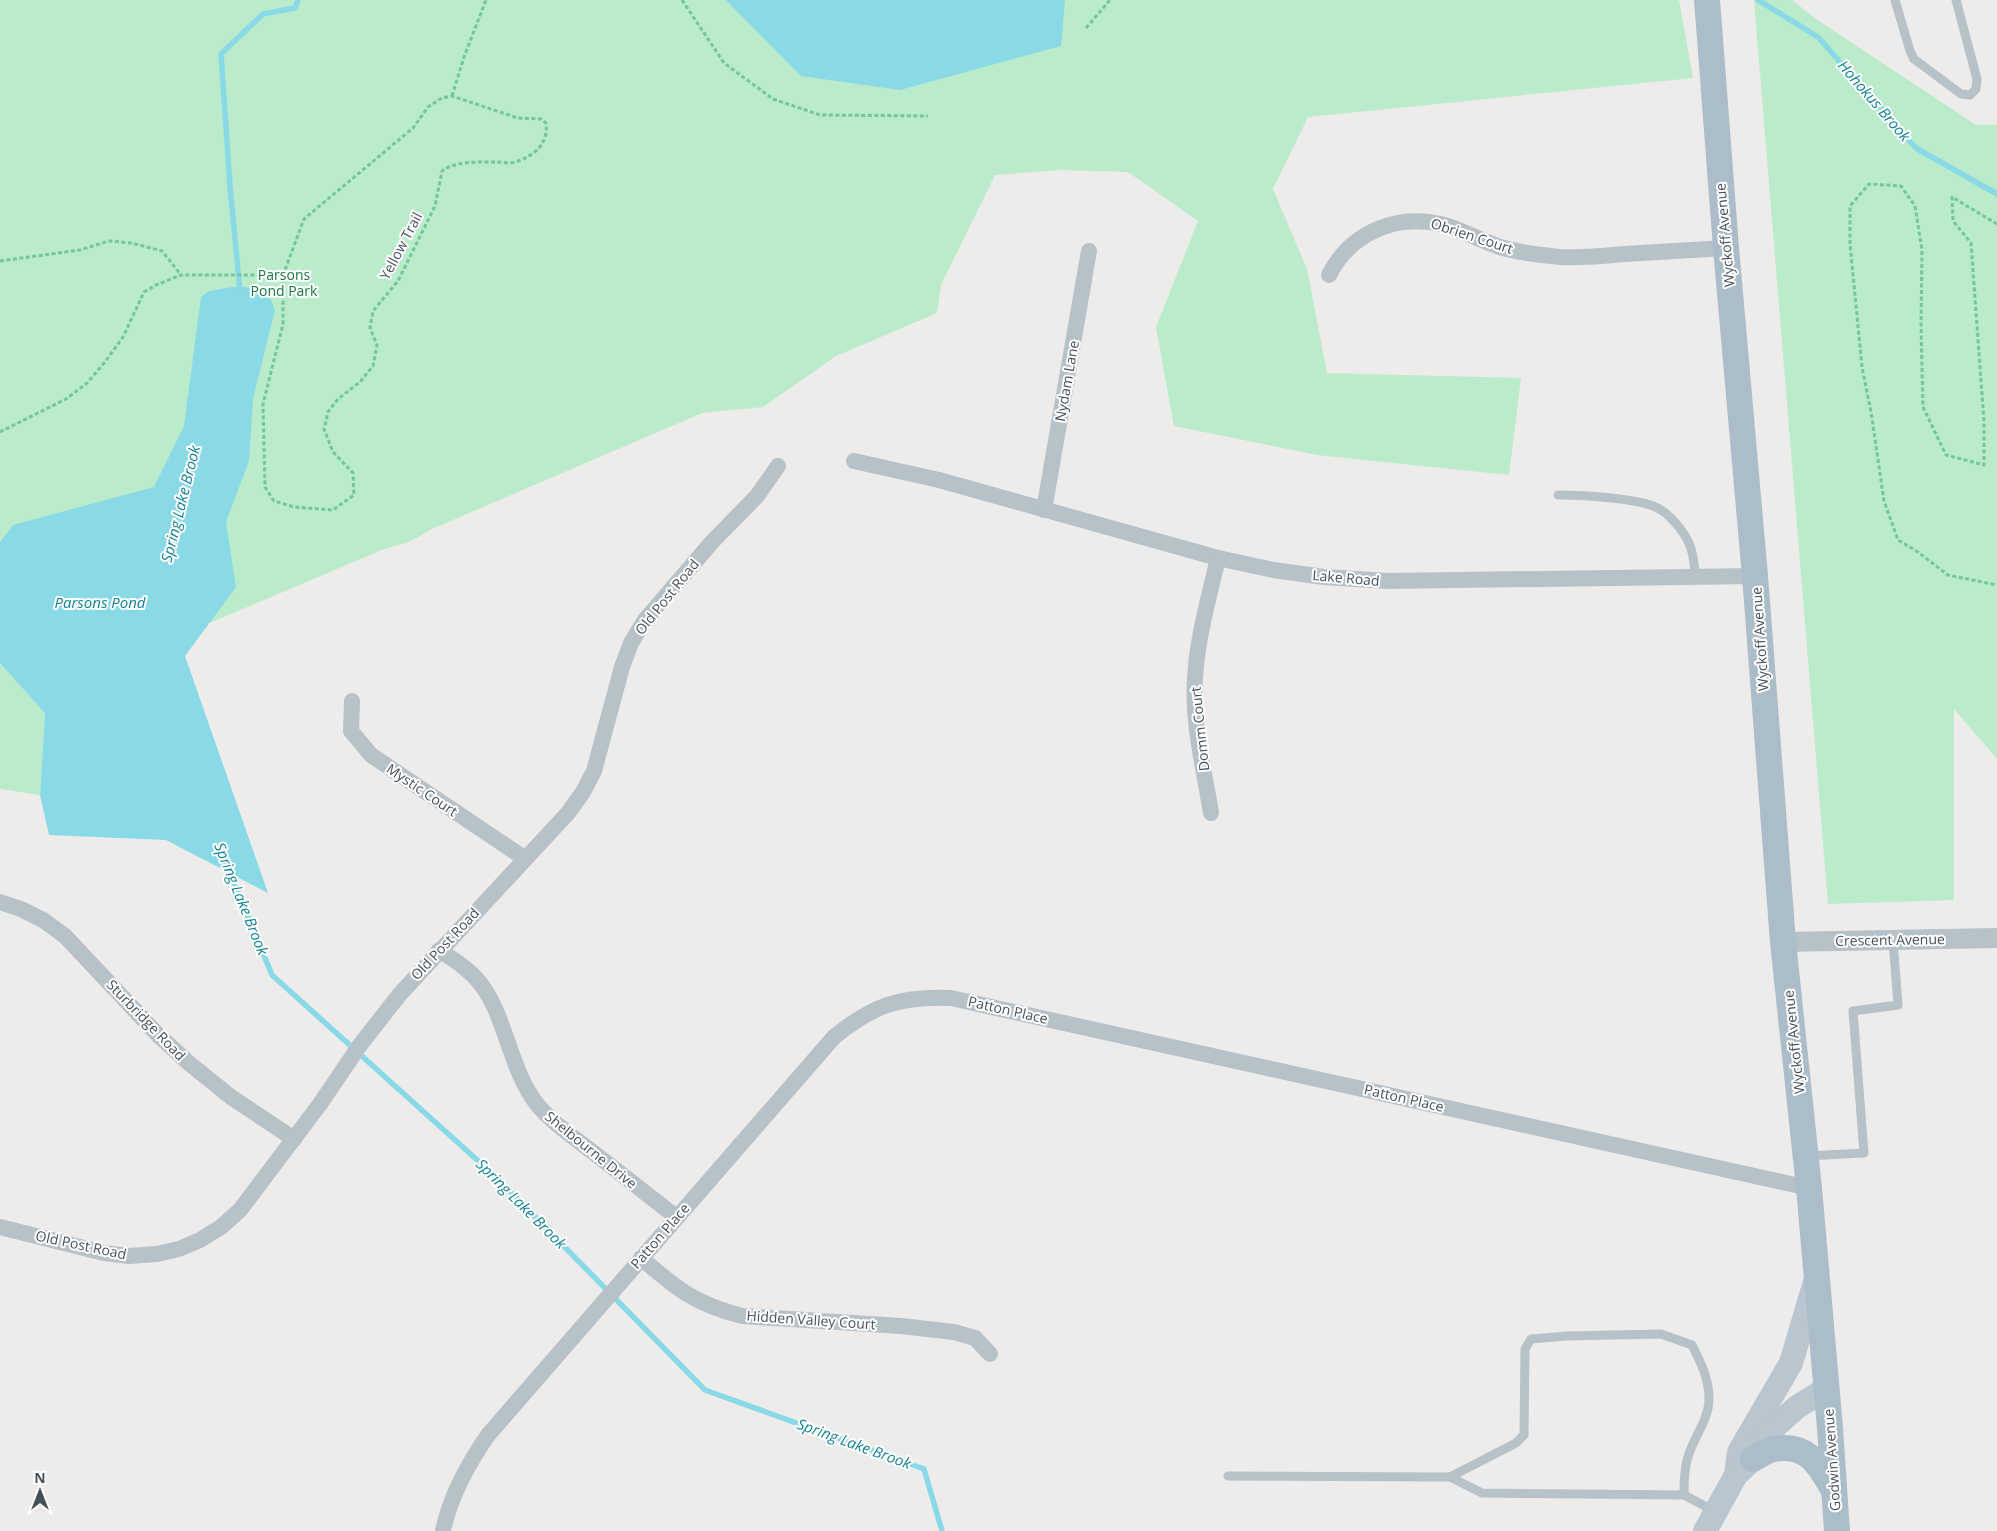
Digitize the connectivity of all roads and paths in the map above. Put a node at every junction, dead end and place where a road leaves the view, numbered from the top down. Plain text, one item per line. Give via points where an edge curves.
1 (486, 0) edge
2 (682, 0) edge
3 (1110, 0) edge
4 (1895, 0) edge
5 (1956, 0) edge
6 (1707, 1) edge
7 (1086, 28) dead end
8 (452, 96) junction
9 (928, 116) dead end
10 (1997, 224) edge
11 (1726, 248) junction
12 (1089, 251) dead end
13 (0, 261) edge
14 (283, 275) junction
15 (1329, 275) dead end
16 (181, 276) junction
17 (0, 432) edge
18 (854, 461) dead end
19 (778, 466) dead end
20 (1558, 495) dead end
21 (1044, 510) junction
22 (1218, 558) junction
23 (1755, 576) junction
24 (1696, 577) junction
25 (1997, 585) edge
26 (352, 702) dead end
27 (1211, 813) dead end
28 (524, 858) junction
29 (0, 902) edge
30 (1997, 938) edge
31 (1893, 940) junction
32 (1783, 942) junction
33 (439, 950) junction
34 (294, 1139) junction
35 (1806, 1156) junction
36 (1809, 1188) junction
37 (676, 1218) junction
38 (0, 1228) edge
39 (641, 1258) junction
40 (1816, 1278) junction
41 (990, 1354) dead end
42 (1826, 1389) junction
43 (1745, 1467) junction
44 (1228, 1476) dead end
45 (1450, 1477) junction
46 (1835, 1494) junction
47 (1684, 1495) junction
48 (1710, 1522) edge
49 (443, 1531) edge
50 (1837, 1531) edge

1 - 8 path
2 - 9 path via 724,63 773,99 820,115
3 - 7 path
4 - 5 lane via 1914,59 1961,94 1970,95 1976,89 1977,79
6 - 11 main road, Wyckoff Avenue
8 - 14 path, Yellow Trail via 428,107 413,128 304,219
8 - 14 path, Yellow Trail via 518,118 541,119 546,123 547,131 540,149 514,162 449,166 442,171 435,206 398,281 374,311 370,328 377,345 374,366 328,412 324,429 333,452 353,473 354,495 333,510 294,507 274,501 265,487 263,404 283,324
10 - 25 path via 1952,197 1953,221 1971,243 1984,422 1984,465 1946,455 1923,407 1922,250 1915,206 1901,186 1869,184 1850,206 1850,244 1862,367 1884,501 1898,540 1948,575
11 - 15 street, Obrien Court via 1572,258 1536,255 1500,247 1446,226 1405,221 1364,235 1347,249
11 - 23 main road, Wyckoff Avenue
12 - 21 street, Nydam Lane
13 - 16 path via 80,250 109,241 162,251
14 - 16 path
16 - 17 path via 144,292 123,337 87,383 66,399
18 - 21 street, Lake Road via 948,482
19 - 28 street, Old Post Road via 757,496 712,542 645,620 631,642 594,770 583,792 568,813
20 - 24 lane via 1643,503 1661,510 1678,527 1690,546
21 - 22 street, Lake Road
22 - 24 street, Lake Road via 1324,577 1387,581
22 - 27 street, Domm Court via 1198,646 1195,680 1195,714
23 - 24 street, Lake Road
23 - 32 main road, Wyckoff Avenue
26 - 28 street, Mystic Court via 351,731 370,755
28 - 33 street, Old Post Road
29 - 34 street, Sturbridge Road via 43,920 65,936 159,1036 190,1064 231,1097
30 - 31 street, Crescent Avenue
31 - 32 street, Crescent Avenue
31 - 35 lane via 1898,1005 1853,1011 1864,1153
32 - 35 main road, Wyckoff Avenue
33 - 34 street, Old Post Road via 374,1026
33 - 37 street, Shelbourne Drive via 467,969 481,984 492,1002 520,1078 535,1102 551,1120
34 - 38 street, Old Post Road via 240,1210 221,1227 179,1249 129,1256
35 - 36 main road, Wyckoff Avenue
36 - 37 street, Patton Place via 951,998 924,997 897,1001 872,1010 834,1037
36 - 40 main road, Wyckoff Avenue
37 - 39 street, Patton Place
39 - 41 street, Hidden Valley Court via 671,1284 717,1310 742,1316 954,1332 975,1338
39 - 49 street, Patton Place via 488,1435 455,1492
40 - 42 main road, Wyckoff Avenue
40 - 43 main road, Wyckoff Avenue via 1791,1363 1738,1452
42 - 43 main road, Wyckoff Avenue via 1797,1407 1771,1430
42 - 46 main road, Godwin Avenue
43 - 46 main road via 1774,1449 1796,1449 1808,1454 1820,1466
43 - 48 main road, Wyckoff Avenue
44 - 45 lane
45 - 47 lane via 1482,1493
45 - 47 lane via 1516,1443 1524,1435 1525,1349 1531,1339 1661,1334 1692,1345 1705,1370 1709,1401 1701,1429 1688,1456
46 - 50 main road, Godwin Avenue
47 - 48 lane

